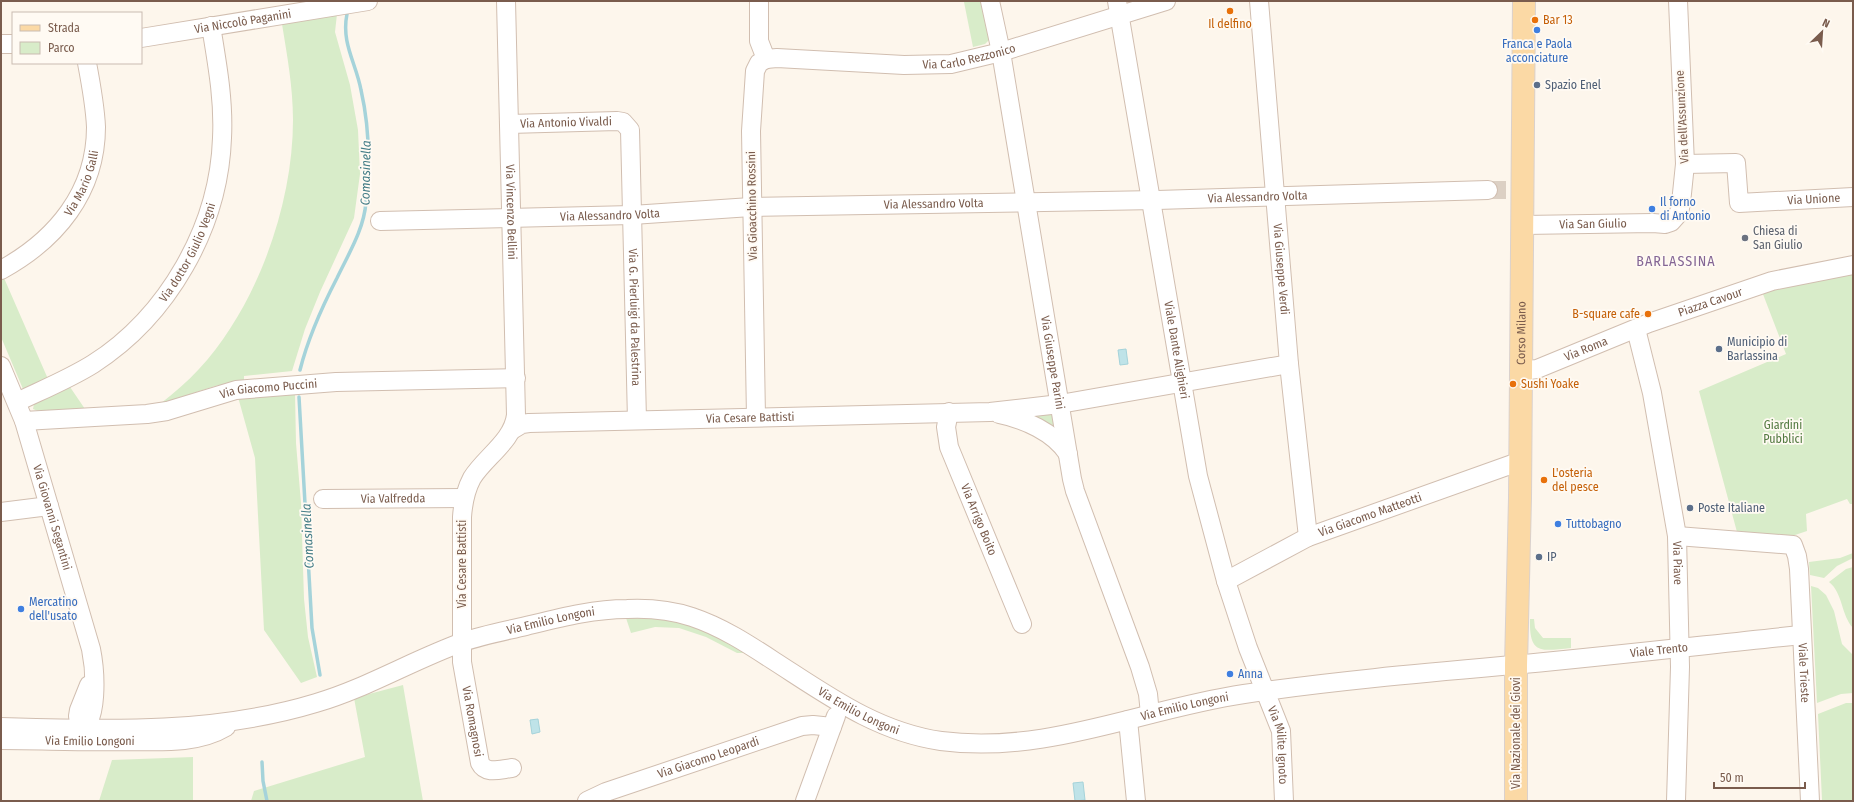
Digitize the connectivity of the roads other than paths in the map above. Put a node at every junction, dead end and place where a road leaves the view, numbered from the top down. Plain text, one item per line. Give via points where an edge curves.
1 (368, 1) edge
2 (506, 1) edge
3 (759, 1) edge
4 (990, 1) edge
5 (1166, 1) edge
6 (1259, 1) edge
7 (1524, 1) edge
8 (1678, 1) edge
9 (1118, 8) edge
10 (211, 26) junction
11 (142, 38) edge
12 (1, 44) edge
13 (12, 44) edge
14 (1000, 52) junction
15 (766, 59) junction
16 (87, 64) edge
17 (509, 124) junction
18 (1685, 164) junction
19 (1488, 190) tunnel mouth
20 (1275, 196) junction
21 (1853, 197) edge
22 (1150, 200) junction
23 (1025, 201) junction
24 (751, 207) junction
25 (632, 215) junction
26 (512, 218) junction
27 (380, 221) dead end
28 (1665, 224) joint
29 (1522, 225) junction
30 (1853, 265) edge
31 (1, 270) edge
32 (1643, 326) junction
33 (1289, 364) junction
34 (1, 366) edge
35 (1521, 371) junction
36 (516, 378) junction
37 (1181, 383) junction
38 (17, 402) junction
39 (1060, 404) junction
40 (949, 412) junction
41 (990, 412) junction
42 (756, 417) junction
43 (637, 420) junction
44 (24, 421) junction
45 (514, 426) junction
46 (1068, 454) junction
47 (1521, 461) junction
48 (464, 498) junction
49 (323, 499) dead end
50 (49, 506) junction
51 (1, 512) edge
52 (1677, 536) junction
53 (1308, 537) junction
54 (1226, 581) junction
55 (1022, 624) dead end
56 (1802, 635) junction
57 (462, 643) junction
58 (1680, 648) junction
59 (1516, 665) junction
60 (1266, 691) junction
61 (87, 703) junction
62 (843, 705) junction
63 (1150, 714) junction
64 (1128, 720) junction
65 (233, 722) junction
66 (1, 727) edge
67 (832, 727) junction
68 (47, 728) junction
69 (83, 729) junction
70 (117, 730) junction
71 (1, 733) edge
72 (1, 740) edge
73 (179, 741) junction
74 (512, 768) dead end
75 (587, 801) edge
76 (805, 801) edge
77 (1136, 801) edge
78 (1284, 801) edge
79 (1516, 801) edge
80 (1676, 801) edge
81 (1810, 801) edge

1 - 10 street, Via Niccolò Paganini
2 - 17 street, Via Vincenzo Bellini
3 - 15 street via 759,41
4 - 14 street, Via Giuseppe Parini
5 - 9 street, Via Carlo Rezzonico
6 - 20 street, Via Giuseppe Verdi
7 - 29 main road, Corso Milano via 1516,190
8 - 18 street, Via dell'Assunzione
9 - 14 street, Via Carlo Rezzonico
9 - 22 street, Viale Dante Alighieri
10 - 11 street, Via Niccolò Paganini
10 - 38 street, Via dottor Giulio Vegni via 222,113 221,154 212,203 197,243 163,300 114,350 70,378
12 - 13 street
14 - 15 street, Via Carlo Rezzonico via 936,66
14 - 23 street, Via Giuseppe Parini
15 - 24 street, Via Gioacchino Rossini via 759,63 755,71 751,131
16 - 31 street, Via Mario Galli via 96,126 92,161 83,185 69,212 47,239
17 - 25 street, Via Antonio Vivaldi via 617,121 626,124 630,133
17 - 26 street, Via Vincenzo Bellini
18 - 21 street, Via Unione via 1736,163 1739,203
18 - 28 street, Via dell'Assunzione via 1681,210 1676,218
19 - 20 street, Via Alessandro Volta
20 - 22 street, Via Alessandro Volta
20 - 33 street, Via Giuseppe Verdi
22 - 23 street, Via Alessandro Volta
22 - 37 street, Viale Dante Alighieri
23 - 24 street, Via Alessandro Volta
23 - 39 street, Via Giuseppe Parini
24 - 25 street, Via Alessandro Volta
24 - 42 street, Via Gioacchino Rossini
25 - 26 street, Via Alessandro Volta
25 - 43 street, Via G. Pierluigi da Palestrina
26 - 27 street, Via Alessandro Volta
26 - 36 street, Via Vincenzo Bellini
28 - 29 street, Via San Giulio
29 - 35 main road, Corso Milano
30 - 32 street, Piazza Cavour via 1772,281
32 - 35 street, Via Roma via 1537,369
32 - 52 street, Via Piave
33 - 37 street, Via Cesare Battisti
33 - 53 street, Via Giuseppe Verdi
34 - 38 street, Via Giovanni Segantini
35 - 47 main road, Corso Milano
36 - 44 street, Via Giacomo Puccini via 336,382 236,390 167,411 147,414
36 - 45 street, Via Vincenzo Bellini
37 - 39 street, Via Cesare Battisti
37 - 54 street, Viale Dante Alighieri via 1198,476
38 - 44 street, Via Giovanni Segantini
39 - 41 street, Via Cesare Battisti
39 - 46 street, Via Giuseppe Parini
40 - 41 street, Via Cesare Battisti
40 - 42 street, Via Cesare Battisti
40 - 55 street, Via Arrigo Boito via 946,427 949,447
41 - 46 street, Via Cesare Battisti via 1005,415 1047,433 1056,439
42 - 43 street, Via Cesare Battisti
43 - 45 street, Via Cesare Battisti via 529,423
44 - 50 street, Via Giovanni Segantini
45 - 48 street, Via Cesare Battisti via 472,478
46 - 63 street, Via Giuseppe Parini via 1075,491 1140,668 1148,694
47 - 53 street, Via Giacomo Matteotti
47 - 59 main road, Corso Milano
48 - 49 street, Via Valfredda
48 - 57 street, Via Cesare Battisti
50 - 51 street
50 - 61 street, Via Giovanni Segantini via 90,644 93,672
52 - 56 street, Viale Trieste via 1793,545 1798,563
52 - 58 street, Via Piave
53 - 54 street, Via Giacomo Matteotti
54 - 60 street, Viale Dante Alighieri via 1248,648
56 - 58 street, Viale Trento
56 - 81 street, Viale Trieste
57 - 62 street, Via Emilio Longoni via 530,624 589,612 628,609 668,611 686,615 748,643
57 - 65 street, Via Emilio Longoni via 332,698
57 - 74 street, Via Romagnosi via 464,673 480,763 490,771
58 - 59 street, Viale Trento
58 - 80 street, Via Piave
59 - 60 street, Via Emilio Longoni
59 - 79 main road, Via Nazionale dei Giovi
60 - 63 street, Via Emilio Longoni via 1187,704
60 - 78 street, Via Milite Ignoto via 1280,731
61 - 68 street, Via Giovanni Segantini
61 - 69 street, Via Giovanni Segantini via 78,716
61 - 70 street via 102,723
62 - 64 street, Via Emilio Longoni via 880,724 902,731 940,741 972,743 1056,737 1086,732
62 - 67 street
63 - 64 street, Via Emilio Longoni
64 - 77 street
65 - 70 street, Via Emilio Longoni
65 - 73 street, Via Emilio Longoni via 216,733
66 - 68 street, Via Emilio Longoni
67 - 75 street, Via Giacomo Leopardi via 802,726 606,792
67 - 76 street
68 - 69 street, Via Emilio Longoni
69 - 70 street, Via Emilio Longoni
69 - 71 street, Via Emilio Longoni via 76,734
69 - 73 street, Via Emilio Longoni via 89,735 164,736
72 - 73 street, Via Emilio Longoni

